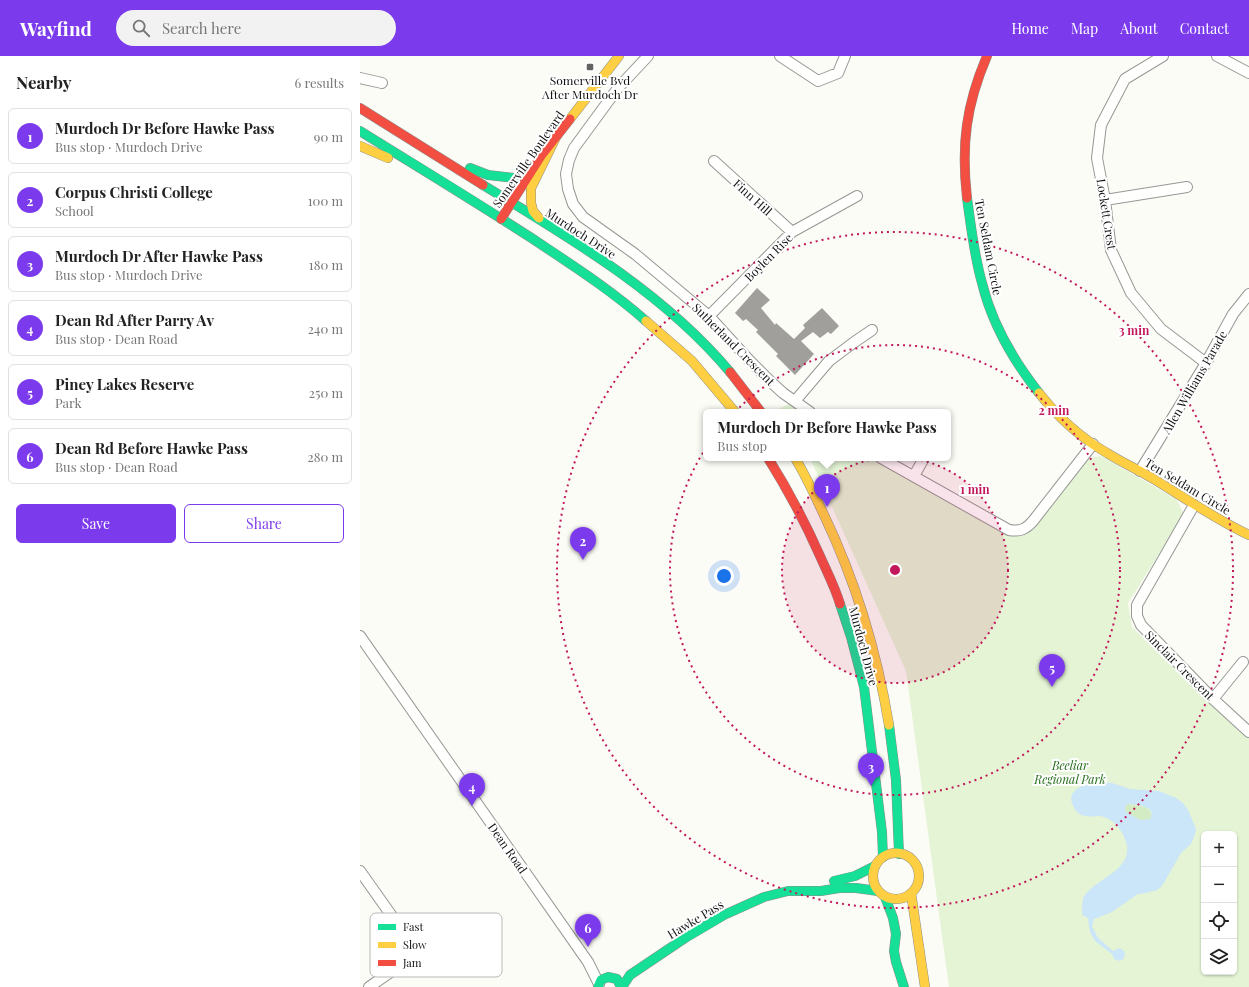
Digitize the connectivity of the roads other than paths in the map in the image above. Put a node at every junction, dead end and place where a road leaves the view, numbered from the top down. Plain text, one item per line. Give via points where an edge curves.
1 (609, 56) edge
2 (619, 56) edge
3 (648, 56) edge
4 (780, 56) edge
5 (845, 56) edge
6 (987, 56) edge
7 (1163, 56) edge
8 (1217, 56) edge
9 (1249, 73) edge
10 (360, 78) edge
11 (382, 84) dead end
12 (360, 108) edge
13 (370, 115) junction
14 (360, 118) edge
15 (360, 131) edge
16 (557, 135) junction
17 (404, 136) junction
18 (360, 146) edge
19 (714, 161) dead end
20 (423, 171) junction
21 (519, 172) junction
22 (1187, 187) dead end
23 (856, 196) dead end
24 (1105, 200) junction
25 (501, 205) junction
26 (501, 218) junction
27 (544, 223) junction
28 (792, 232) junction
29 (1249, 294) edge
30 (709, 316) junction
31 (872, 330) dead end
32 (1206, 363) junction
33 (795, 401) junction
34 (732, 409) edge
35 (760, 409) edge
36 (806, 409) edge
37 (1093, 444) junction
38 (770, 461) edge
39 (797, 461) edge
40 (886, 461) edge
41 (922, 461) edge
42 (1140, 471) junction
43 (914, 476) junction
44 (1194, 505) junction
45 (1248, 531) edge
46 (360, 636) edge
47 (1243, 662) dead end
48 (1214, 699) junction
49 (1249, 732) edge
50 (900, 854) junction
51 (883, 857) junction
52 (875, 866) junction
53 (360, 871) edge
54 (800, 890) junction
55 (911, 893) junction
56 (881, 894) junction
57 (390, 913) edge
58 (588, 962) junction
59 (630, 975) junction
60 (383, 977) edge
61 (611, 977) junction
62 (598, 985) edge
63 (369, 987) edge
64 (622, 987) edge
65 (904, 987) edge
66 (926, 987) edge

1 - 21 main road, Somerville Boulevard
2 - 16 main road, Somerville Boulevard
3 - 30 street, Sutherland Crescent via 618,88 574,148 566,174 568,188 573,204 583,217 635,254
4 - 5 street via 818,81 838,73
6 - 37 main road, Ten Seldam Circle via 971,97 964,151 966,193 984,290 1006,345 1024,374 1053,409
7 - 24 street, Lockett Crest via 1125,79 1101,125 1097,158
8 - 9 street
10 - 11 street
12 - 13 main road, Murdoch Drive
13 - 14 main road
13 - 17 main road, Murdoch Drive
15 - 20 main road, Murdoch Drive
16 - 25 main road, Somerville Boulevard
16 - 27 main road via 534,179 530,196 533,212
17 - 21 main road via 488,176
17 - 25 main road, Murdoch Drive
18 - 20 main road
19 - 28 street, Finn Hill
20 - 25 main road, Murdoch Drive
21 - 25 main road, Somerville Boulevard
22 - 24 street
23 - 28 street, Boylen Rise
24 - 32 street, Lockett Crest via 1111,250 1130,293 1161,329
25 - 26 main road, Somerville Boulevard
25 - 26 main road, Murdoch Drive
25 - 27 main road, Murdoch Drive
26 - 34 main road, Murdoch Drive via 624,301 692,361
27 - 35 main road, Murdoch Drive via 618,271 653,298 718,359
28 - 30 street, Boylen Rise
29 - 32 street, Allen Williams Parade via 1233,314
30 - 33 street, Sutherland Crescent via 771,382
31 - 33 street via 829,361
32 - 42 street, Allen Williams Parade
33 - 36 street, Sutherland Crescent
37 - 42 main road, Ten Seldam Circle
37 - 43 street via 1028,528 1018,531 1009,530
38 - 51 main road, Murdoch Drive via 813,538 836,591 851,637 864,687
39 - 50 main road, Murdoch Drive via 834,534 858,595 870,635 894,752
40 - 43 street
41 - 43 street
42 - 44 main road, Ten Seldam Circle
44 - 45 main road, Ten Seldam Circle
44 - 48 street, Sinclair Crescent via 1137,605 1137,616 1141,625
46 - 58 street, Dean Road
47 - 48 street
48 - 49 street, Sinclair Crescent
50 - 51 main road
50 - 55 main road via 911,859 918,870 918,882
51 - 52 main road
52 - 54 main road, Hawke Pass via 855,876
52 - 56 main road via 874,886
53 - 57 street
54 - 56 main road, Hawke Pass via 819,891 853,887
54 - 59 main road, Hawke Pass via 758,900 722,915
55 - 56 main road via 902,899 890,899
55 - 66 main road
56 - 65 main road via 894,918 894,951
58 - 61 street, Dean Road
58 - 62 street, Dean Road
59 - 61 main road, Hawke Pass
59 - 64 main road, Hawke Pass
60 - 63 street
61 - 62 main road via 601,980
61 - 64 main road

